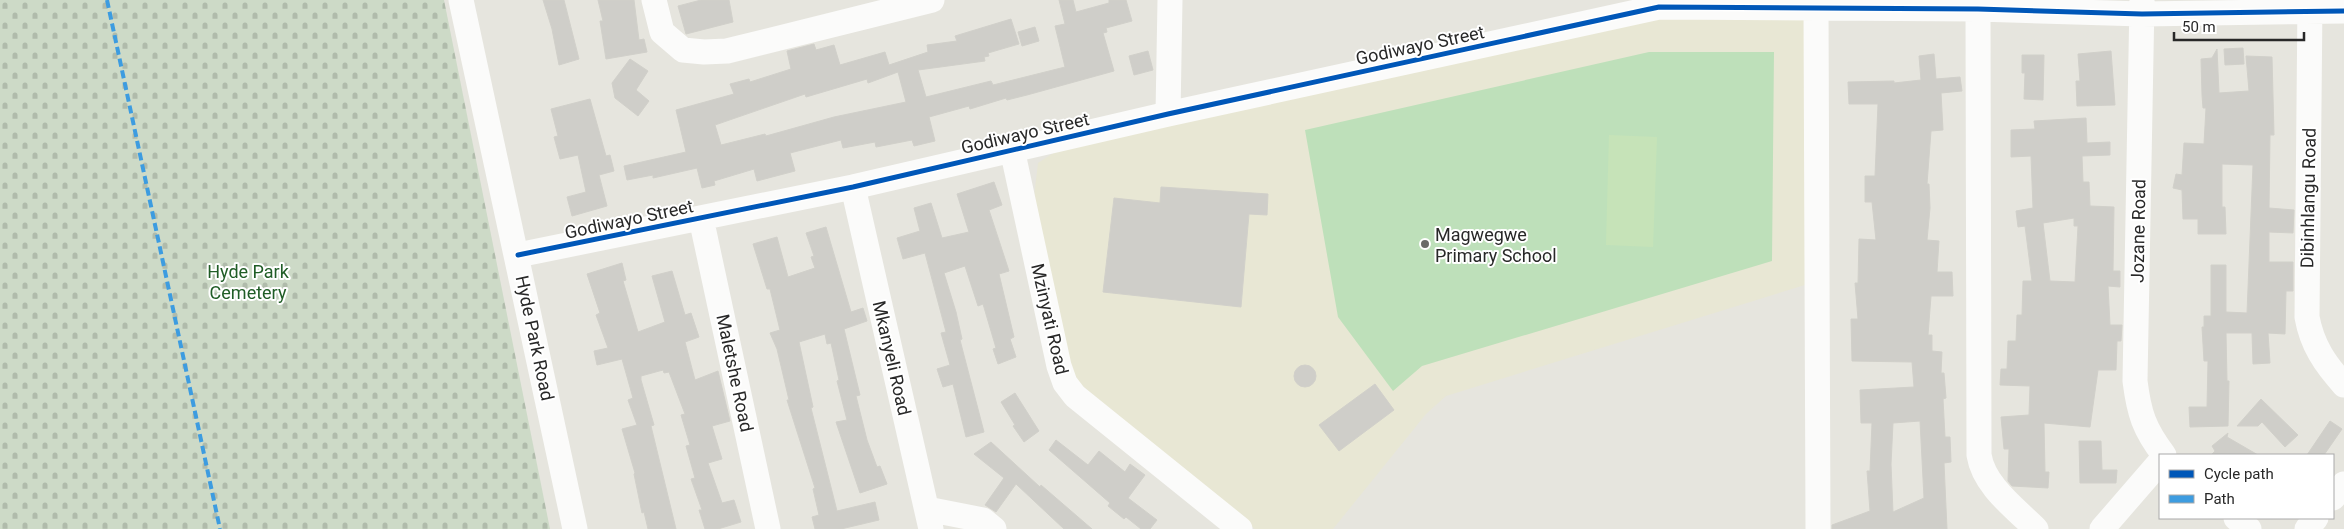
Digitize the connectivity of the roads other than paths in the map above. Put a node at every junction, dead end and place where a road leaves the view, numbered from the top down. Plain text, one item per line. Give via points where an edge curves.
1 (461, 0) edge
2 (654, 0) edge
3 (932, 0) edge
4 (1170, 0) edge
5 (1658, 4) edge
6 (2310, 6) edge
7 (2142, 7) edge
8 (1816, 8) junction
9 (1978, 9) junction
10 (2344, 12) edge
11 (1168, 114) junction
12 (1012, 149) junction
13 (853, 187) junction
14 (701, 218) junction
15 (518, 256) junction
16 (2344, 385) edge
17 (2163, 454) edge
18 (2159, 463) edge
19 (2344, 484) edge
20 (2334, 497) edge
21 (928, 519) edge
22 (2237, 519) edge
23 (2315, 519) edge
24 (576, 529) edge
25 (768, 529) edge
26 (994, 529) edge
27 (1240, 529) edge
28 (1818, 529) edge
29 (2036, 529) edge
30 (2102, 529) edge
31 (2249, 529) edge
32 (2307, 529) edge

1 - 15 street, Hyde Park Road
2 - 3 street via 662,32 683,50 704,52 728,51
4 - 11 street
5 - 8 street, Godiwayo Street
5 - 11 street, Godiwayo Street
6 - 7 street, Godiwayo Street
6 - 10 street, Godiwayo Street
6 - 16 street, Dibinhlangu Road via 2307,317 2316,349
7 - 9 street, Godiwayo Street
7 - 17 street, Jozane Road via 2135,381 2138,408 2149,436
8 - 9 street, Godiwayo Street
8 - 28 street
9 - 29 street via 1979,455 1981,469 1993,486
11 - 12 street, Godiwayo Street
12 - 13 street, Godiwayo Street
12 - 27 street, Mzinyati Road via 1065,383 1075,396
13 - 14 street, Godiwayo Street
13 - 21 street, Mkanyeli Road
14 - 15 street, Godiwayo Street
14 - 25 street, Maletshe Road
15 - 24 street, Hyde Park Road
18 - 30 street
19 - 20 street
21 - 26 street via 983,520
22 - 31 street
23 - 32 street

